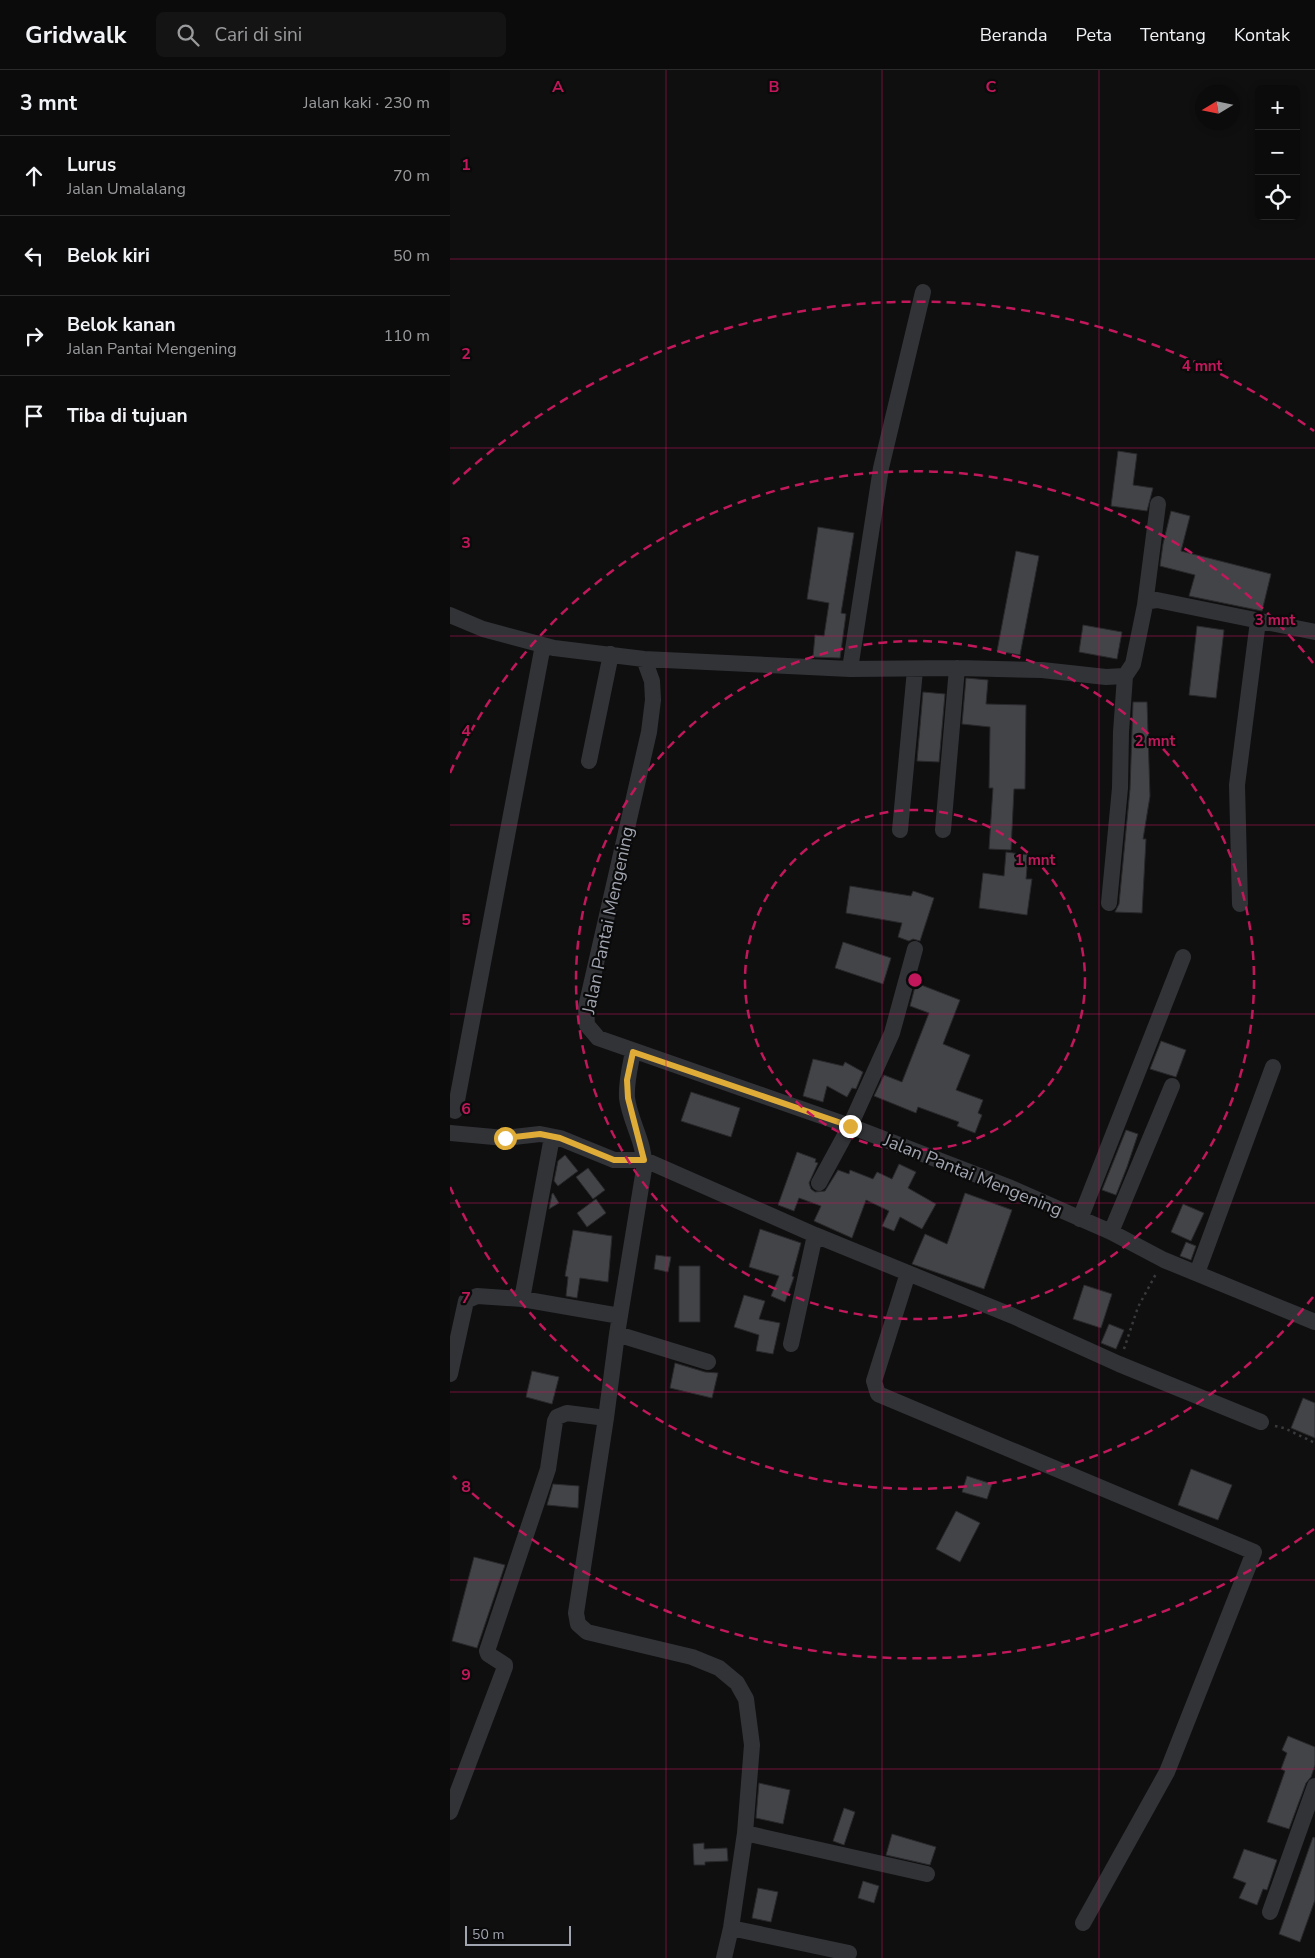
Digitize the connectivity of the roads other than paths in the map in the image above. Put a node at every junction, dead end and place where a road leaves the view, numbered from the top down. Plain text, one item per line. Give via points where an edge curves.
1 (923, 292) dead end
2 (1158, 504) dead end
3 (1145, 605) junction
4 (450, 615) edge
5 (1258, 621) junction
6 (1315, 632) edge
7 (543, 645) junction
8 (611, 654) junction
9 (644, 658) junction
10 (850, 668) junction
11 (957, 668) junction
12 (915, 670) junction
13 (1125, 676) junction
14 (589, 761) dead end
15 (900, 830) dead end
16 (943, 830) dead end
17 (1108, 903) dead end
18 (1240, 904) dead end
19 (915, 949) dead end
20 (1184, 957) dead end
21 (633, 1052) junction
22 (1273, 1067) dead end
23 (1172, 1086) dead end
24 (455, 1111) dead end
25 (850, 1126) junction
26 (450, 1133) edge
27 (552, 1136) junction
28 (644, 1164) junction
29 (819, 1183) dead end
30 (1080, 1219) junction
31 (1111, 1232) junction
32 (815, 1235) junction
33 (908, 1273) junction
34 (1197, 1273) junction
35 (522, 1299) junction
36 (620, 1316) junction
37 (1315, 1322) edge
38 (616, 1334) junction
39 (791, 1344) dead end
40 (708, 1362) dead end
41 (450, 1374) edge
42 (606, 1418) junction
43 (1261, 1422) road end
44 (1315, 1786) edge
45 (450, 1812) edge
46 (745, 1833) junction
47 (927, 1874) dead end
48 (1270, 1912) dead end
49 (1083, 1923) dead end
50 (731, 1928) junction
51 (849, 1953) dead end
52 (724, 1958) edge

1 - 10 street via 882,468
2 - 3 street
3 - 5 street via 1157,600
3 - 13 street via 1133,664
4 - 7 street via 483,629
5 - 6 street
5 - 18 street via 1237,785
7 - 8 street
7 - 24 street
8 - 9 street
8 - 14 street
9 - 10 street
9 - 21 street, Jalan Pantai Mengening via 652,681 649,732 586,1007 587,1025 598,1038
10 - 12 street
11 - 12 street
11 - 13 street
11 - 16 street
12 - 15 street
13 - 17 street via 1120,788
19 - 25 street via 892,1033
20 - 30 street
21 - 25 street, Jalan Pantai Mengening
21 - 28 street via 627,1080 628,1098
22 - 34 street
23 - 31 street
25 - 29 street
25 - 30 street, Jalan Pantai Mengening via 1012,1188
26 - 27 street via 505,1138 540,1134
27 - 28 street via 614,1160
27 - 35 street
28 - 32 street
28 - 36 street
30 - 31 street, Jalan Pantai Mengening
31 - 34 street, Jalan Pantai Mengening
32 - 33 street
32 - 39 street
33 - 43 street
33 - 49 street via 874,1381 878,1394 1254,1552 1167,1772
34 - 37 street, Jalan Pantai Mengening
35 - 36 street
35 - 41 street via 477,1296 466,1301
36 - 38 street
38 - 40 street
38 - 42 street
42 - 45 street via 567,1413 555,1421 548,1469 488,1651 505,1667
42 - 46 street via 576,1600 578,1624 587,1632 692,1657 719,1668 736,1683 746,1699 752,1745
44 - 48 street
46 - 47 street
46 - 50 street
50 - 51 street
50 - 52 street

